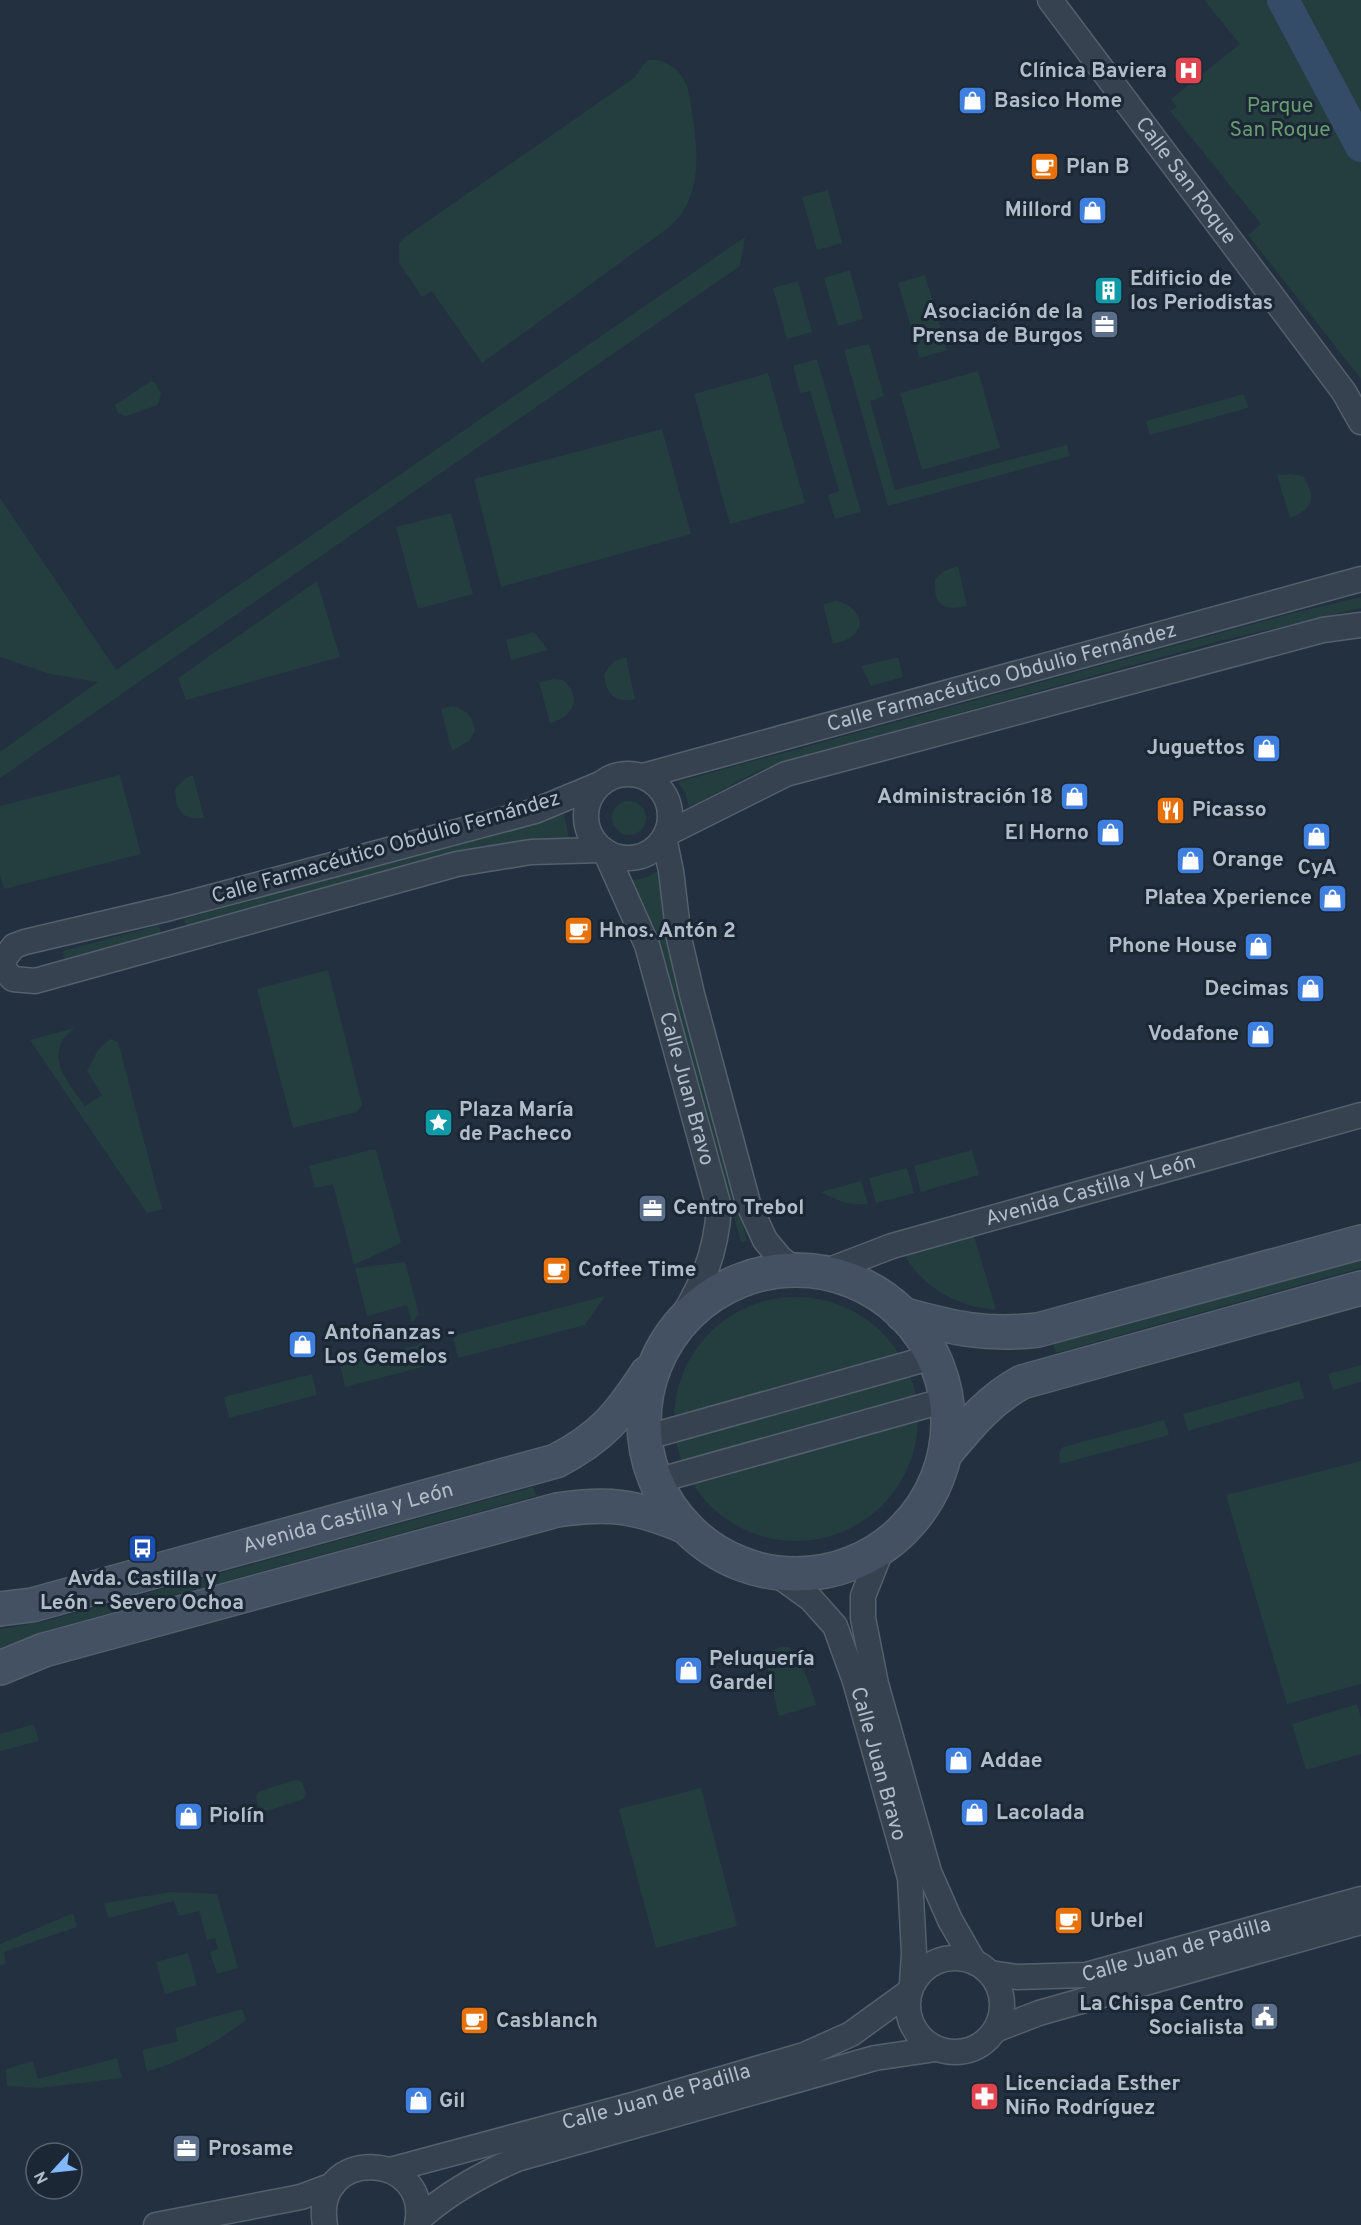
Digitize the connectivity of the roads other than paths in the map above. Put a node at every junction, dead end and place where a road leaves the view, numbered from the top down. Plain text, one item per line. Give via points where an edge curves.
1 (1050, 0) edge
2 (1352, 400) edge
3 (1361, 422) edge
4 (1361, 579) edge
5 (1361, 625) edge
6 (644, 776) junction
7 (600, 784) junction
8 (665, 836) junction
9 (603, 850) junction
10 (170, 908) junction
11 (178, 943) junction
12 (1361, 1115) edge
13 (1361, 1242) edge
14 (809, 1271) junction
15 (1361, 1288) edge
16 (902, 1314) junction
17 (676, 1328) junction
18 (933, 1357) junction
19 (656, 1359) junction
20 (946, 1400) junction
21 (644, 1438) junction
22 (945, 1454) junction
23 (656, 1481) junction
24 (684, 1526) junction
25 (882, 1548) junction
26 (775, 1573) junction
27 (0, 1609) edge
28 (0, 1668) edge
29 (1361, 1899) edge
30 (1361, 1923) edge
31 (982, 1967) junction
32 (911, 1988) junction
33 (995, 2030) junction
34 (936, 2049) junction
35 (390, 2170) junction
36 (333, 2185) junction
37 (418, 2223) edge
38 (156, 2225) edge
39 (324, 2225) edge

1 - 2 street, Calle San Roque
2 - 3 street, Calle San Roque
4 - 6 street, Calle Farmacéutico Obdulio Fernández
5 - 8 street, Calle Farmacéutico Obdulio Fernández via 1323,630 786,774
6 - 7 street via 622,774
6 - 8 street via 655,783 670,807
7 - 9 street via 585,809 591,838
7 - 10 street, Calle Farmacéutico Obdulio Fernández via 535,811
8 - 9 street via 643,856 618,858
8 - 14 street, Calle Juan Bravo via 679,938 748,1203 765,1240 780,1258
9 - 11 street, Calle Farmacéutico Obdulio Fernández via 542,851 457,864
9 - 17 street, Calle Juan Bravo via 648,945 718,1207 717,1237 707,1274
10 - 11 street
10 - 11 street, Calle Farmacéutico Obdulio Fernández via 14,946 3,960 5,971 13,980 34,981
12 - 14 street, Avenida Castilla y León
13 - 16 main road via 1038,1330 975,1332
14 - 16 main road via 860,1284
14 - 17 main road, Avenida Castilla y León via 774,1271 737,1281 703,1301
15 - 22 main road via 1022,1382 981,1411
16 - 18 main road
17 - 19 main road, Avenida Castilla y León
18 - 20 main road
18 - 21 street
19 - 21 main road via 644,1402
19 - 27 main road, Avenida Castilla y León via 612,1423 586,1446 556,1461 240,1550 32,1605
20 - 22 main road
20 - 23 street
21 - 23 main road
22 - 25 main road via 932,1490 911,1523
23 - 24 main road
24 - 26 main road via 711,1549
24 - 28 main road, Avenida Castilla y León via 640,1510 596,1504 557,1510 44,1650
25 - 26 main road via 849,1565 812,1574
25 - 31 street, Calle Juan Bravo via 863,1596 862,1618 876,1684 929,1872 950,1920
26 - 32 street, Calle Juan Bravo via 811,1599 835,1626 855,1681 910,1878 914,1953
29 - 31 street, Calle Juan de Padilla via 1086,1975 1017,1977
30 - 33 street, Calle Juan de Padilla via 1039,2013
31 - 32 street via 958,1958 937,1961 926,1967
31 - 33 street via 999,1987 1002,2001
32 - 34 street via 910,2021 916,2032
32 - 35 street, Calle Juan de Padilla via 851,2034 804,2055
33 - 34 street via 972,2049
34 - 37 street, Calle Juan de Padilla via 875,2058 517,2159 471,2180 438,2201
35 - 36 street, Calle Juan de Padilla via 363,2167 345,2174
35 - 37 street via 415,2195
36 - 38 street via 301,2198
36 - 39 street via 324,2206

